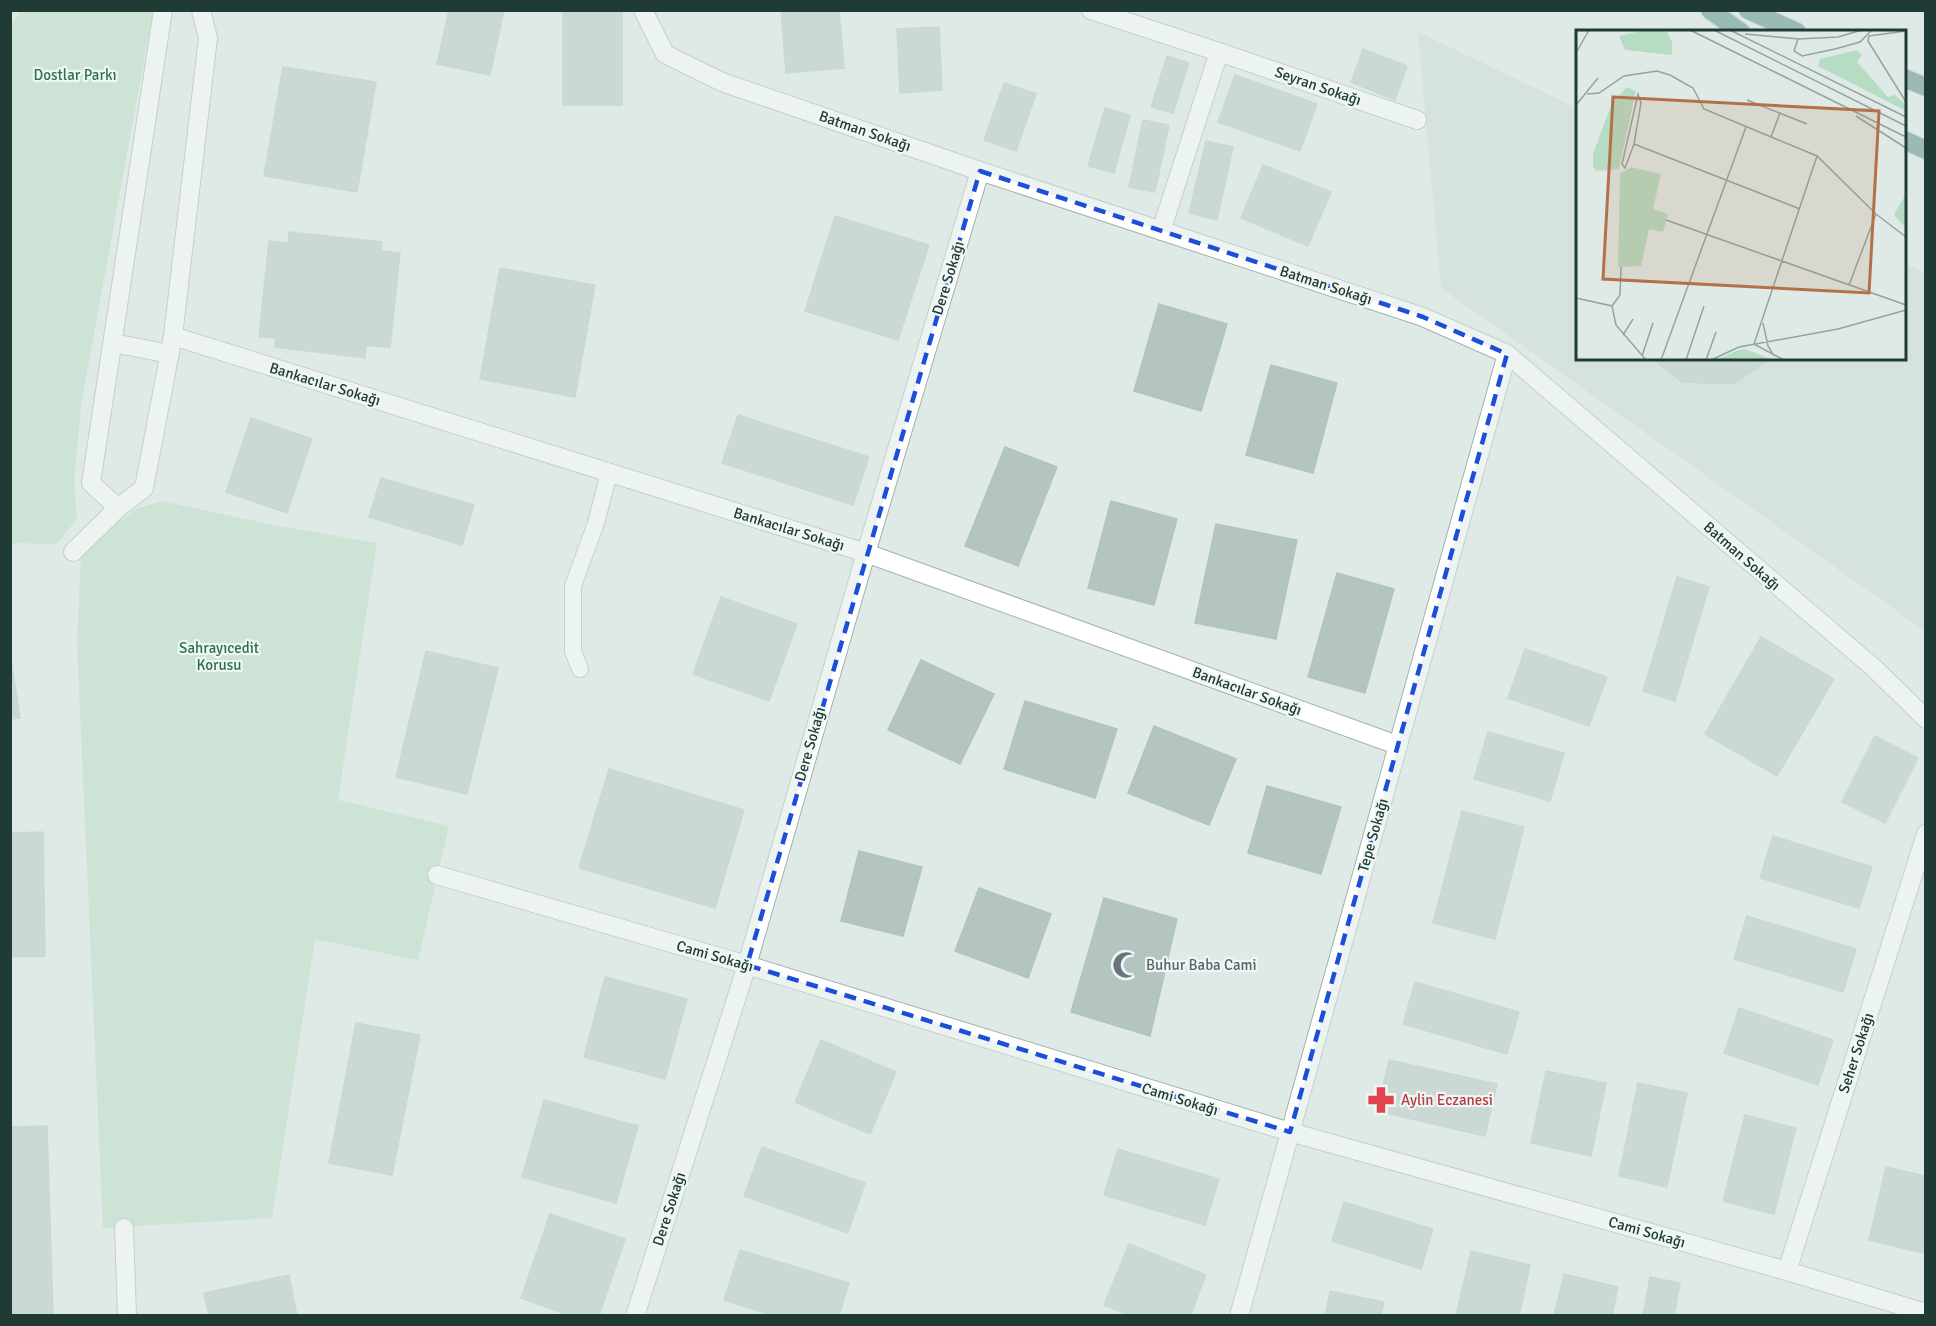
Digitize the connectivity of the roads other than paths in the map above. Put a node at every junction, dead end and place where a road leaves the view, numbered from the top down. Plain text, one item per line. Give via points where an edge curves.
1 (163, 10) edge
2 (201, 10) edge
3 (643, 10) edge
4 (1091, 10) edge
5 (1710, 10) edge
6 (1749, 10) edge
7 (1738, 30) edge
8 (1793, 30) edge
9 (1219, 52) junction
10 (1906, 78) edge
11 (1926, 87) edge
12 (1417, 120) dead end
13 (1906, 140) edge
14 (1926, 150) edge
15 (980, 171) junction
16 (1161, 231) junction
17 (173, 336) junction
18 (113, 343) junction
19 (170, 354) junction
20 (1507, 354) junction
21 (609, 473) junction
22 (118, 508) junction
23 (73, 552) dead end
24 (866, 553) junction
25 (580, 669) dead end
26 (1926, 719) edge
27 (1398, 745) junction
28 (1926, 834) edge
29 (437, 875) dead end
30 (747, 965) junction
31 (1290, 1132) junction
32 (124, 1228) dead end
33 (1787, 1271) junction
34 (1926, 1313) edge
35 (127, 1316) edge
36 (635, 1316) edge
37 (1239, 1316) edge

1 - 18 street
2 - 17 street via 208,38
3 - 15 street, Batman Sokağı via 665,54 712,77
4 - 9 street, Seyran Sokağı
5 - 7 highway
6 - 8 highway
9 - 12 street, Seyran Sokağı
9 - 16 street
10 - 11 highway
13 - 14 highway
15 - 16 street, Batman Sokağı
15 - 24 street, Dere Sokağı
16 - 20 street, Batman Sokağı via 1423,317
17 - 19 street
17 - 21 street, Bankacılar Sokağı
18 - 19 street
18 - 22 street via 91,483
19 - 22 street via 144,488
20 - 26 street, Batman Sokağı via 1865,661
20 - 27 street, Tepe Sokağı
21 - 24 street, Bankacılar Sokağı
21 - 25 lane via 573,586 573,651
22 - 23 street
24 - 27 street, Bankacılar Sokağı
24 - 30 street, Dere Sokağı
27 - 31 street, Tepe Sokağı
28 - 33 street, Seher Sokağı
29 - 30 street, Cami Sokağı
30 - 31 street, Cami Sokağı
30 - 36 street, Dere Sokağı
31 - 33 street, Cami Sokağı
31 - 37 street, Tepe Sokağı
32 - 35 street
33 - 34 street, Cami Sokağı

